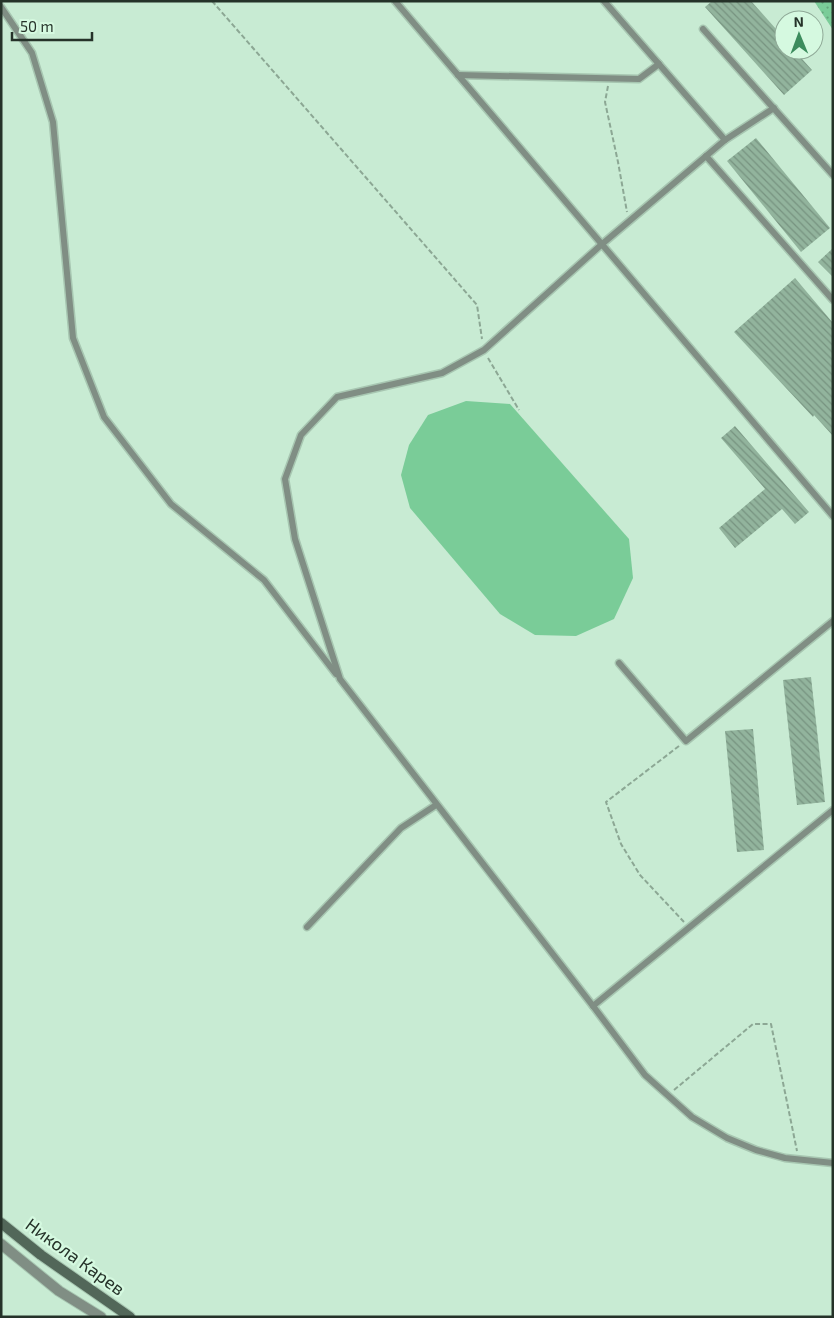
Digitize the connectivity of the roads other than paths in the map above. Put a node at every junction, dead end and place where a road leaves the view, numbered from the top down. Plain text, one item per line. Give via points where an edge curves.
1 (395, 1) edge
2 (604, 1) edge
3 (1, 7) edge
4 (703, 29) dead end
5 (658, 64) junction
6 (458, 75) junction
7 (774, 108) junction
8 (725, 140) junction
9 (706, 156) junction
10 (833, 175) edge
11 (601, 245) junction
12 (833, 300) edge
13 (833, 516) edge
14 (833, 621) edge
15 (619, 663) dead end
16 (340, 679) junction
17 (436, 805) junction
18 (833, 810) edge
19 (307, 927) dead end
20 (593, 1006) junction
21 (833, 1163) edge
22 (1, 1223) edge
23 (1, 1244) edge
24 (101, 1317) edge
25 (130, 1317) edge

1 - 6 lane
2 - 5 lane
3 - 16 lane via 32,53 53,122 73,338 104,417 171,504 264,580
4 - 7 lane
5 - 6 lane via 639,79
5 - 8 lane
6 - 11 lane
7 - 8 lane
7 - 10 lane
8 - 9 lane
9 - 11 lane
9 - 12 lane
11 - 13 lane
11 - 16 lane via 484,350 442,373 338,397 301,435 285,478 289,504 295,539
14 - 15 lane via 686,741
16 - 17 lane
17 - 19 lane via 401,828
17 - 20 lane
18 - 20 lane
20 - 21 lane via 644,1075 692,1117 727,1138 756,1150 800,1161
22 - 25 street, Никола Карев
23 - 24 street via 59,1291

